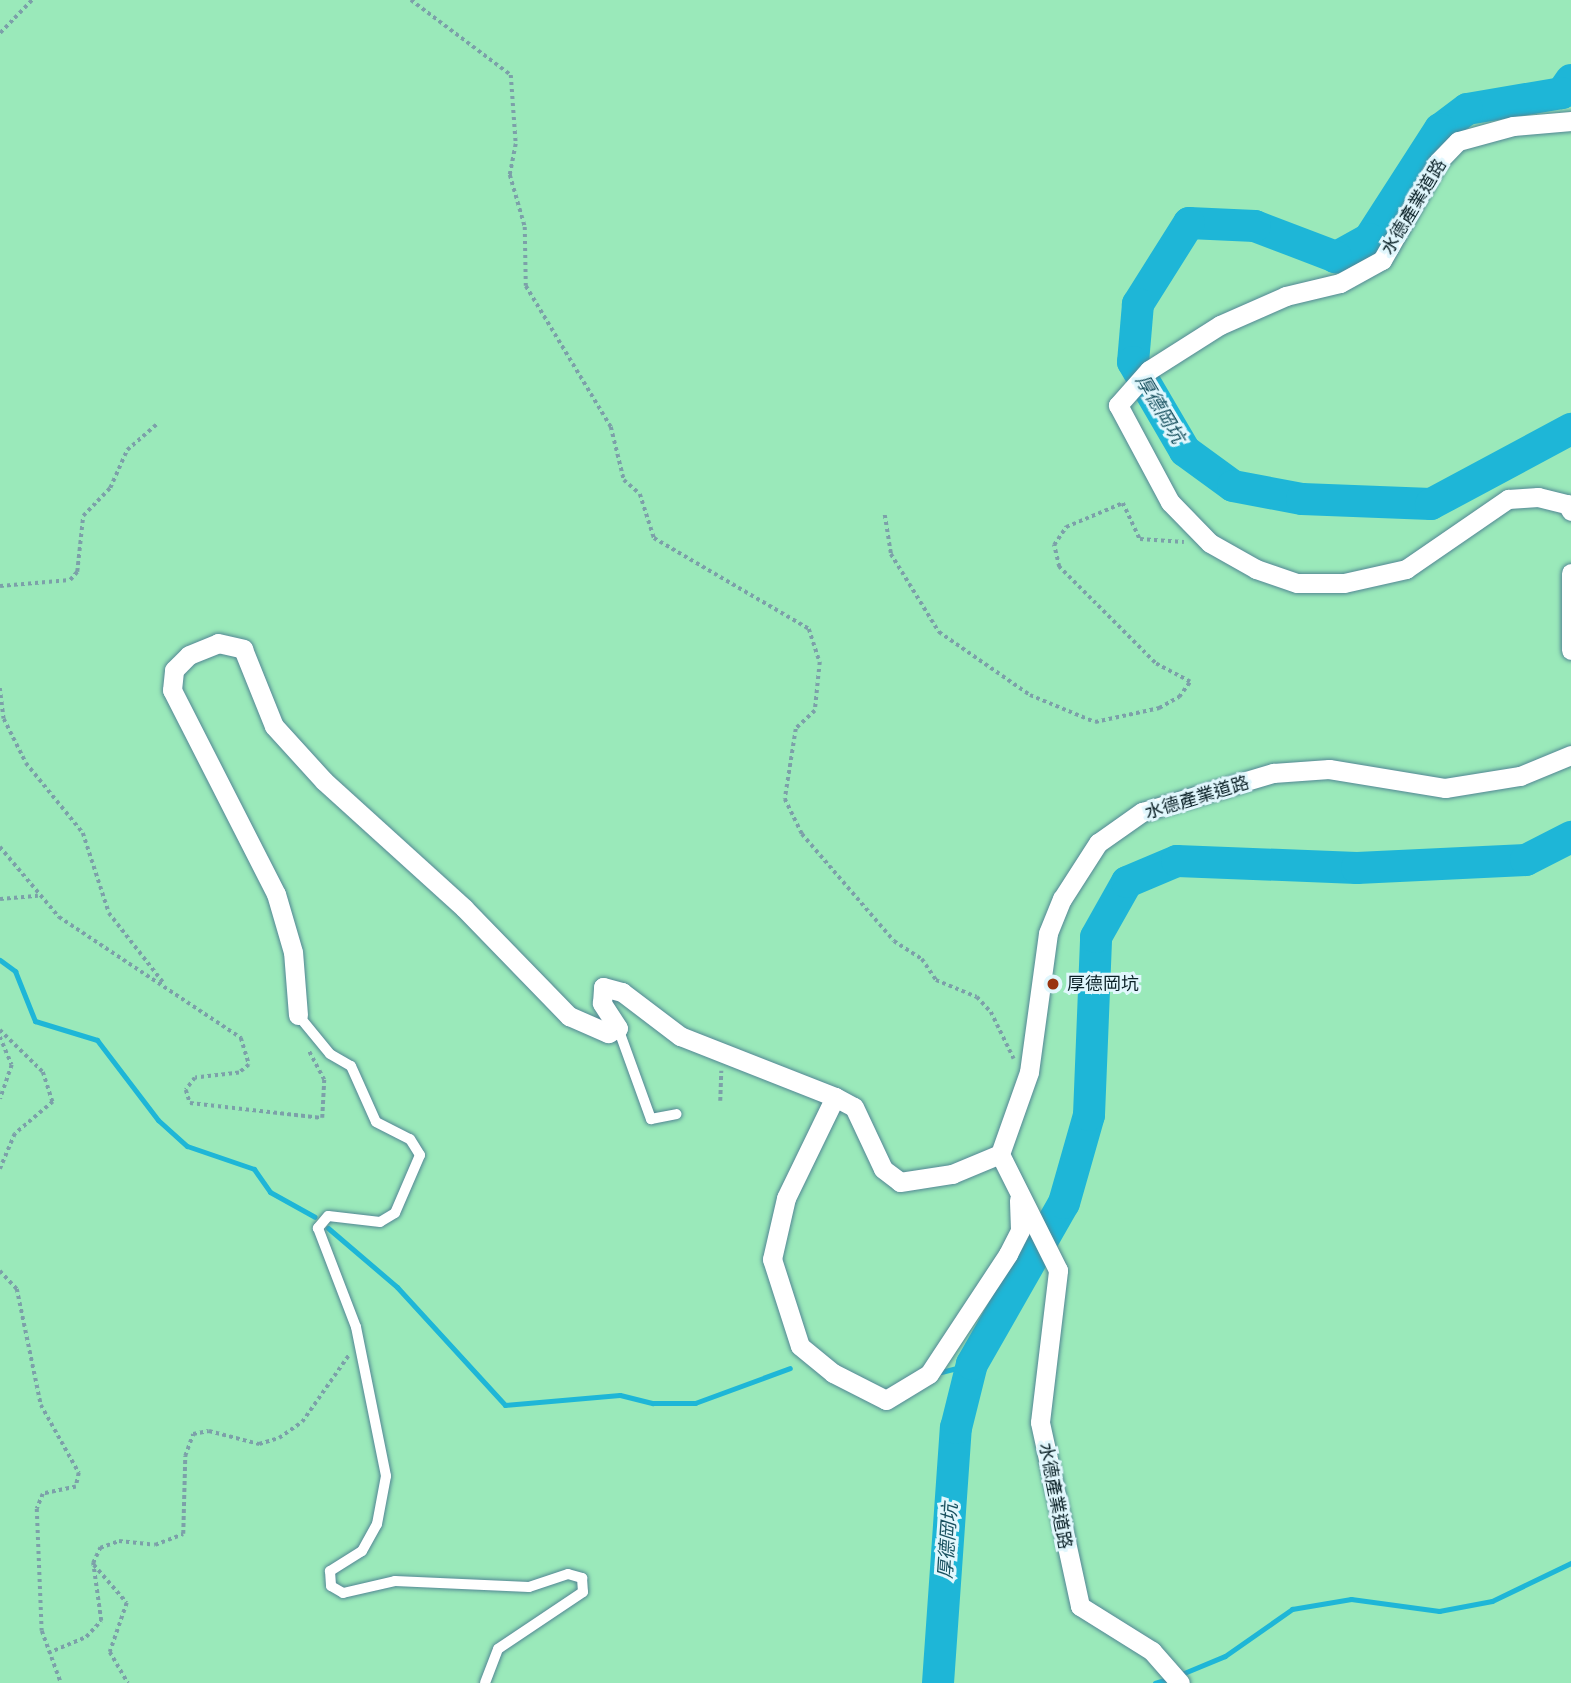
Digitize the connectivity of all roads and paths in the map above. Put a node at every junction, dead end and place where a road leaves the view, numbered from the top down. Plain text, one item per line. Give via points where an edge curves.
1 (32, 0) edge
2 (411, 0) edge
3 (0, 33) edge
4 (1571, 121) edge
5 (157, 424) dead end
6 (1571, 511) edge
7 (885, 515) dead end
8 (1210, 543) junction
9 (1571, 573) edge
10 (0, 586) edge
11 (1571, 650) edge
12 (0, 688) edge
13 (1571, 755) edge
14 (0, 847) edge
15 (38, 896) junction
16 (0, 899) edge
17 (164, 984) junction
18 (298, 1015) joint
19 (618, 1028) junction
20 (0, 1030) edge
21 (0, 1037) edge
22 (306, 1046) dead end
23 (721, 1055) junction
24 (1029, 1072) junction
25 (835, 1097) junction
26 (0, 1100) edge
27 (720, 1101) dead end
28 (677, 1114) dead end
29 (1000, 1154) junction
30 (0, 1169) edge
31 (1019, 1200) junction
32 (0, 1271) edge
33 (358, 1346) junction
34 (93, 1563) junction
35 (48, 1653) junction
36 (61, 1683) edge
37 (128, 1683) edge
38 (485, 1683) edge
39 (1181, 1683) edge

1 - 3 path
2 - 24 path via 511,75 516,144 510,175 525,227 526,286 611,427 624,480 640,494 654,538 809,629 820,662 815,710 796,729 785,799 802,834 894,940 922,959 936,980 977,997 991,1012 1008,1053
4 - 8 street, 水德產業道路 via 1513,126 1458,141 1438,162 1382,260 1340,283 1286,296 1220,325 1123,391 1118,405 1170,502
5 - 10 path via 127,450 110,488 83,516 77,572 70,580
6 - 8 street via 1567,504 1538,497 1508,499 1406,569 1344,583 1297,583
7 - 8 path via 891,554 939,632 1030,695 1095,722 1159,708 1179,697 1190,682 1155,663 1059,567 1054,545 1066,527 1123,503 1148,543
9 - 11 street
12 - 17 path via 4,719 26,763 83,833 109,913
13 - 24 street, 水德產業道路 via 1520,776 1445,788 1329,769 1273,773 1142,812 1098,843 1062,899 1048,933
14 - 15 path
15 - 16 path
15 - 17 path via 59,917
17 - 22 path via 241,1038 249,1052 249,1065 239,1073 195,1078 186,1090 190,1103 322,1118 324,1080
18 - 19 street via 293,952 276,894 172,690 174,670 189,655 218,643 243,649 274,726 360,819 464,908 569,1016 608,1033
18 - 33 lane via 330,1054 351,1066 376,1122 410,1139 420,1154 395,1213 380,1222 328,1216 318,1228
19 - 23 street via 602,1003 603,986
19 - 28 lane via 651,1119
20 - 30 path via 43,1072 53,1102 15,1134
21 - 26 path via 12,1065
23 - 25 street via 792,1076
23 - 27 path
24 - 29 street, 水德產業道路
25 - 29 street via 854,1107 883,1169 900,1182 952,1174
25 - 31 street via 808,1143 772,1237 772,1259 800,1346 822,1367 887,1400 929,1374 1008,1254 1020,1230
29 - 31 street
31 - 39 street, 水德產業道路 via 1034,1216 1058,1270 1040,1422 1080,1606 1094,1621 1152,1651
32 - 35 path via 17,1289 41,1405 79,1473 76,1487 43,1494 37,1509
33 - 34 path via 332,1372 302,1422 279,1438 259,1444 209,1431 192,1433 185,1455 183,1534 155,1545 119,1541 100,1548
33 - 38 lane via 386,1476 377,1524 362,1551 330,1571 331,1586 343,1593 442,1580 529,1587 568,1574 582,1578 583,1592 498,1649
34 - 35 path via 101,1621 86,1637
34 - 37 path via 127,1603 110,1652
35 - 36 path

